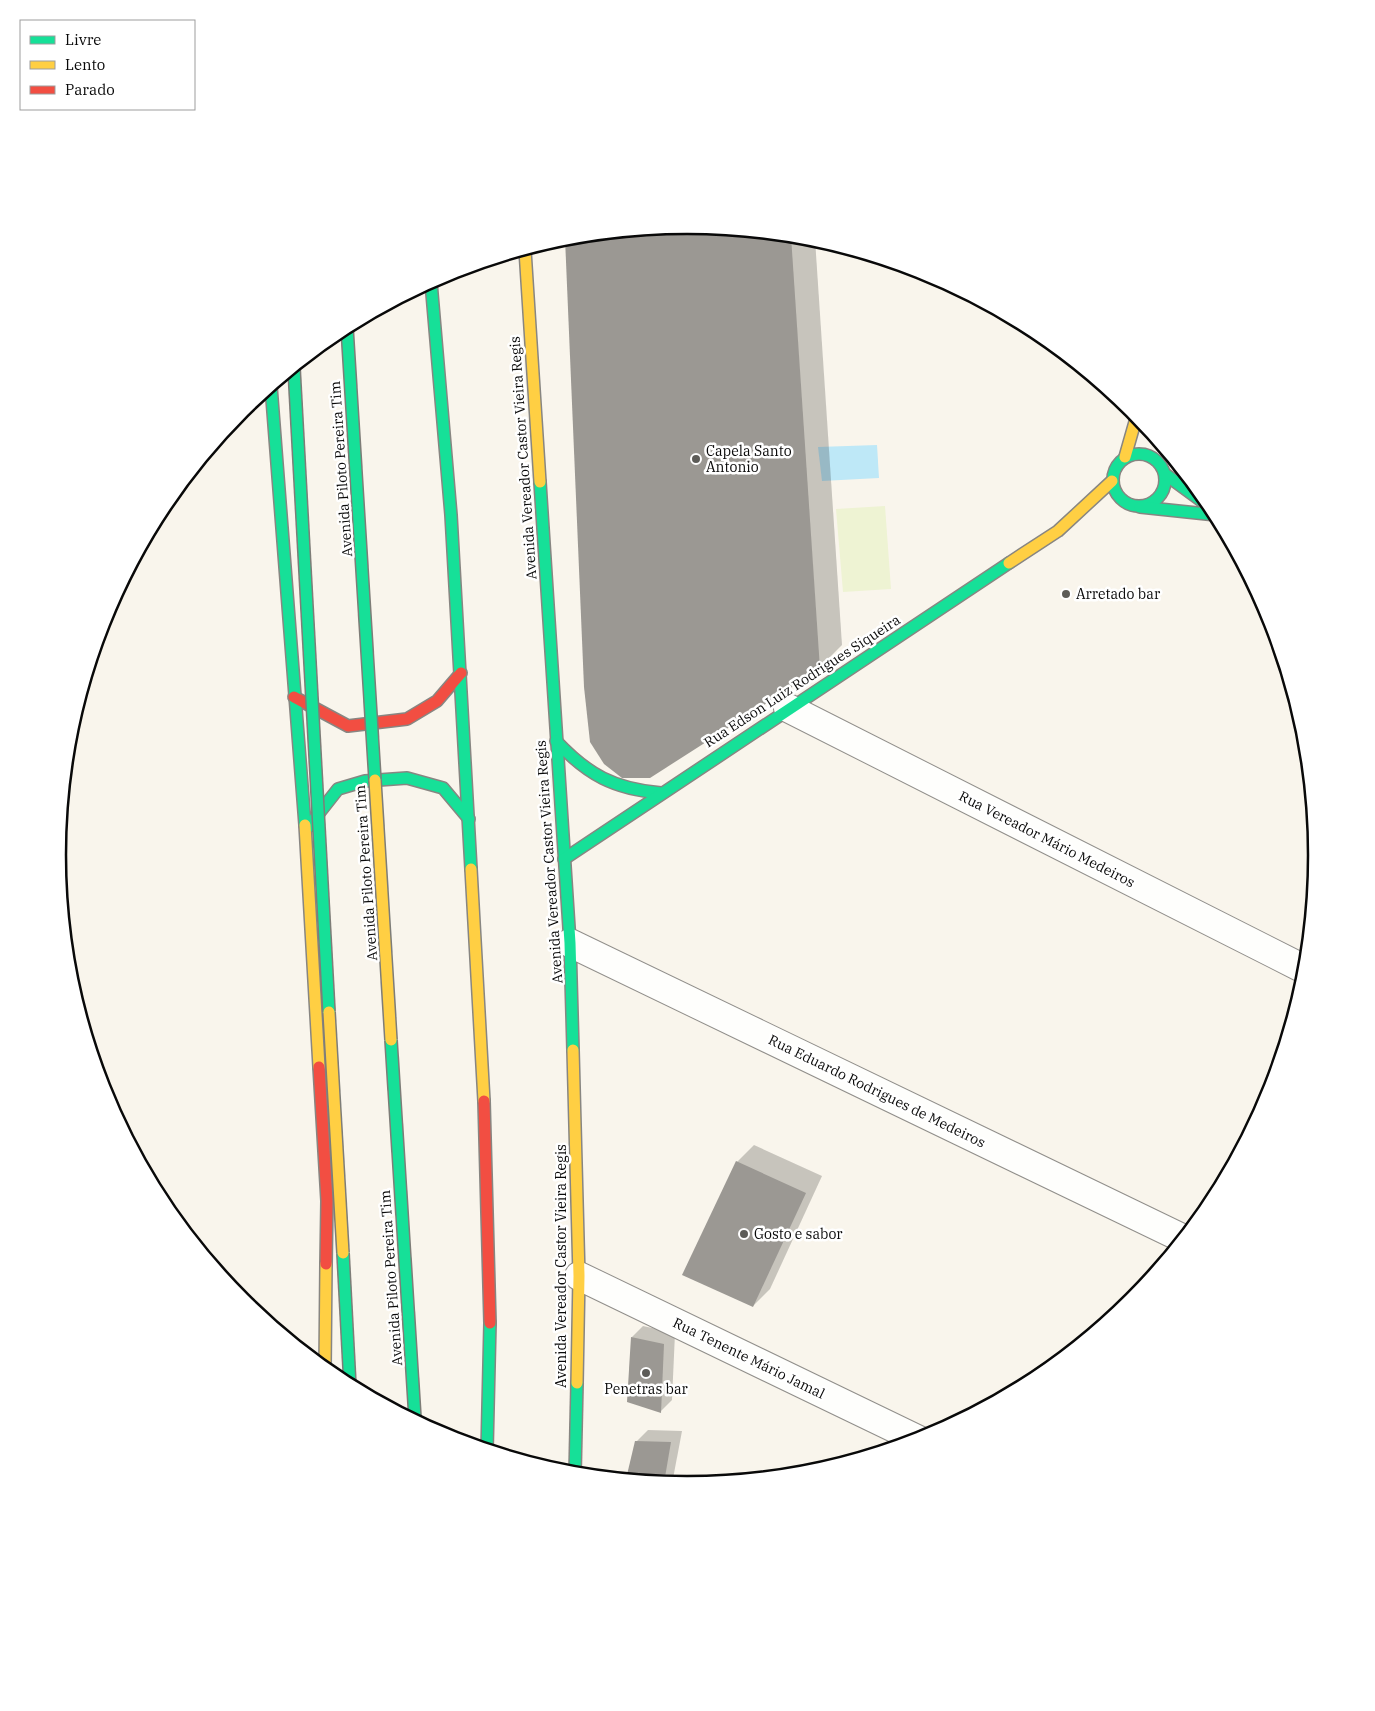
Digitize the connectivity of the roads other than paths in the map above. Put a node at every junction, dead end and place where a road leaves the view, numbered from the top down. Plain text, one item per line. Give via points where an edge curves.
1 (525, 256) edge
2 (432, 290) edge
3 (348, 336) edge
4 (294, 375) edge
5 (272, 394) edge
6 (1134, 424) edge
7 (1150, 443) dead end
8 (1125, 457) junction
9 (1156, 459) junction
10 (1165, 474) junction
11 (1112, 482) junction
12 (1193, 494) edge
13 (1140, 507) junction
14 (1207, 514) edge
15 (1092, 517) dead end
16 (1058, 530) junction
17 (461, 672) junction
18 (294, 697) junction
19 (788, 708) junction
20 (556, 741) junction
21 (661, 792) junction
22 (469, 819) junction
23 (305, 831) junction
24 (564, 859) junction
25 (570, 943) junction
26 (1299, 966) edge
27 (1178, 1236) edge
28 (579, 1276) junction
29 (325, 1360) edge
30 (349, 1377) edge
31 (414, 1413) edge
32 (909, 1435) edge
33 (486, 1443) edge
34 (575, 1466) edge

1 - 20 main road, Avenida Vereador Castor Vieira Regis
2 - 17 main road
3 - 31 main road, Avenida Piloto Pereira Tim, bridge
4 - 30 main road, bridge
5 - 18 main road
6 - 8 main road
7 - 9 main road
8 - 9 main road via 1140,453
8 - 11 main road via 1115,468
9 - 10 main road
10 - 12 main road
10 - 13 main road via 1164,490 1155,502
11 - 13 main road via 1122,506
11 - 16 main road, Rua Edson Luiz Rodrigues Siqueira
13 - 14 main road
15 - 16 main road, Rua Edson Luiz Rodrigues Siqueira
16 - 19 main road, Rua Edson Luiz Rodrigues Siqueira
17 - 18 main road via 436,701 406,719 348,726
17 - 22 main road
18 - 23 main road
19 - 21 main road, Rua Edson Luiz Rodrigues Siqueira
19 - 26 street, Rua Vereador Mário Medeiros
20 - 21 main road via 579,765 601,780 626,788
20 - 24 main road, Avenida Vereador Castor Vieira Regis
21 - 24 main road, Rua Edson Luiz Rodrigues Siqueira
22 - 23 main road via 443,788 407,778 373,780 338,789
22 - 33 main road via 486,1176 491,1359
23 - 29 main road via 327,1201
24 - 25 main road, Avenida Vereador Castor Vieira Regis
25 - 27 street, Rua Eduardo Rodrigues de Medeiros
25 - 28 main road, Avenida Vereador Castor Vieira Regis
28 - 32 street, Rua Tenente Mário Jamal
28 - 34 main road, Avenida Vereador Castor Vieira Regis

